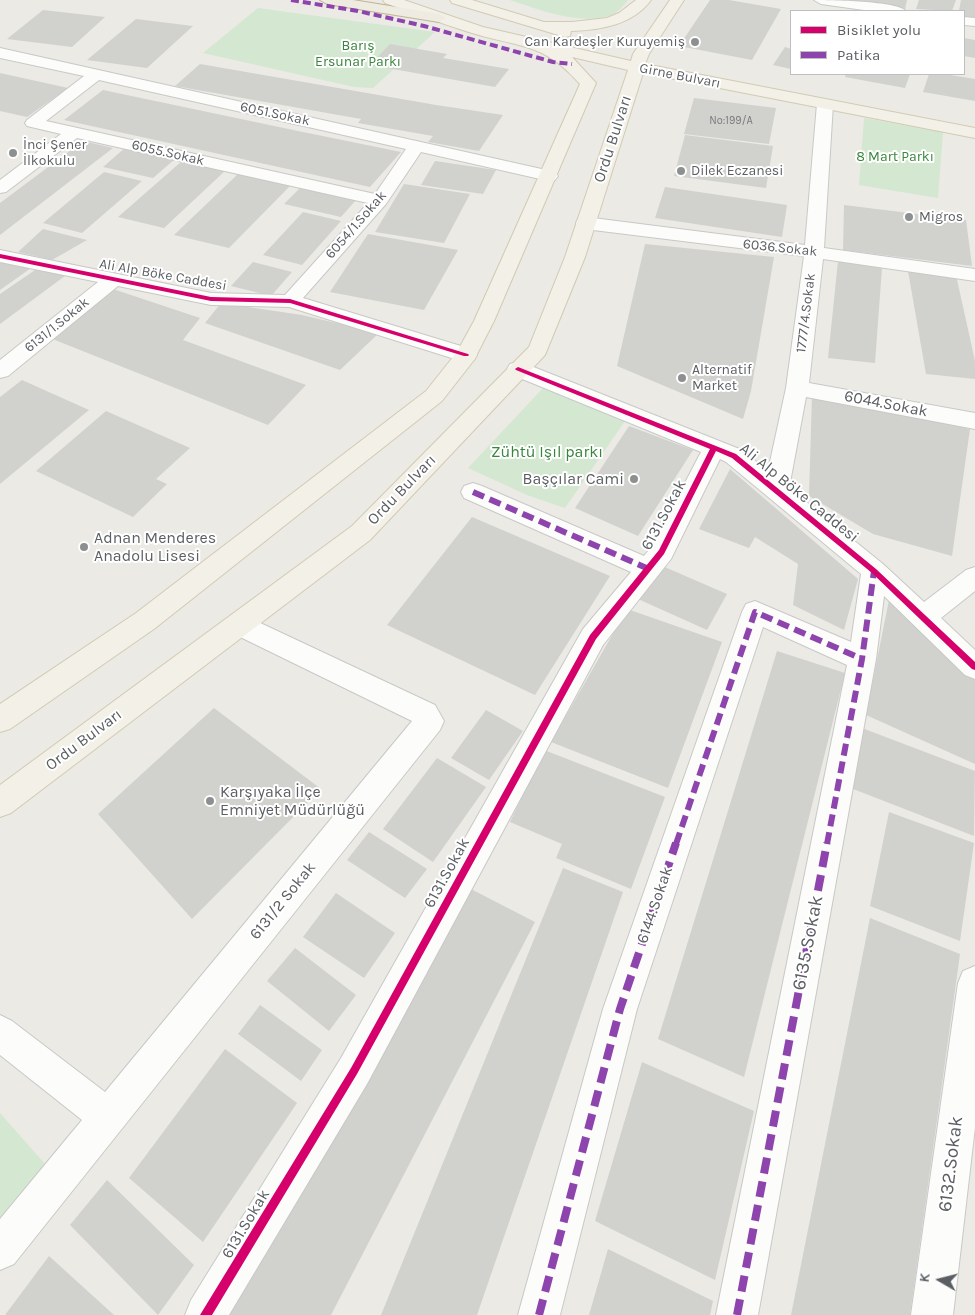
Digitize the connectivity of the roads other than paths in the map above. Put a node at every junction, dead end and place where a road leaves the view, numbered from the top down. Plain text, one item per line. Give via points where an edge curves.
1 (327, 0) edge
2 (390, 0) edge
3 (457, 0) edge
4 (644, 0) edge
5 (677, 0) edge
6 (821, 0) edge
7 (892, 10) edge
8 (439, 18) junction
9 (538, 26) junction
10 (594, 41) dead end
11 (544, 47) junction
12 (623, 49) dead end
13 (0, 53) edge
14 (96, 75) junction
15 (693, 78) junction
16 (640, 79) junction
17 (825, 104) junction
18 (975, 117) edge
19 (74, 132) junction
20 (975, 133) edge
21 (417, 145) junction
22 (549, 176) junction
23 (0, 188) edge
24 (380, 200) junction
25 (585, 223) junction
26 (814, 252) junction
27 (0, 256) edge
28 (975, 275) edge
29 (113, 280) junction
30 (290, 301) junction
31 (466, 355) junction
32 (518, 369) junction
33 (0, 371) edge
34 (797, 388) junction
35 (975, 421) edge
36 (714, 448) junction
37 (776, 490) junction
38 (473, 492) dead end
39 (649, 568) junction
40 (874, 571) junction
41 (975, 577) edge
42 (923, 618) junction
43 (239, 624) junction
44 (862, 659) junction
45 (975, 667) edge
46 (0, 720) edge
47 (0, 803) edge
48 (975, 983) edge
49 (0, 1033) edge
50 (107, 1116) junction
51 (0, 1250) edge
52 (206, 1315) edge
53 (539, 1315) edge
54 (737, 1315) edge
55 (932, 1315) edge

1 - 8 highway
2 - 8 main road, Girne Bulvarı
3 - 9 main road
4 - 9 main road via 638,8 611,22 590,26
5 - 16 main road, Ordu Bulvarı
6 - 7 street
8 - 11 main road, Girne Bulvarı
9 - 10 main road
11 - 16 main road, Girne Bulvarı
11 - 22 main road via 569,62 588,83
12 - 16 main road, Girne Bulvarı
13 - 14 street, 6051.Sokak
14 - 19 street, 6055.Sokak via 33,122
14 - 21 street, 6051.Sokak
15 - 16 main road, Girne Bulvarı
15 - 16 main road
15 - 17 main road, Girne Bulvarı
16 - 18 main road, Girne Bulvarı
16 - 25 main road, Ordu Bulvarı
17 - 20 main road, Girne Bulvarı
17 - 26 street, 1777/4.Sokak
19 - 23 street
19 - 24 street, 6055.Sokak
21 - 22 street, 6051.Sokak
21 - 24 street, 6054/1.Sokak
22 - 31 main road
24 - 30 street, 6054/1.Sokak
25 - 26 street, 6036.Sokak
25 - 32 main road, Ordu Bulvarı via 538,350
26 - 28 street, 6036.Sokak
26 - 34 street, 1777/4.Sokak
27 - 29 street, Ali Alp Böke Caddesi
29 - 30 street, Ali Alp Böke Caddesi via 211,299
29 - 33 street, 6131/1.Sokak
30 - 31 street, Ali Alp Böke Caddesi
31 - 46 main road via 434,396 145,621
32 - 36 street, Ali Alp Böke Caddesi
32 - 43 main road, Ordu Bulvarı via 361,533
34 - 35 street, 6044.Sokak
34 - 37 street, 1777/4.Sokak
36 - 37 street, Ali Alp Böke Caddesi via 734,456
36 - 39 street, 6131.Sokak via 662,552
37 - 40 street, Ali Alp Böke Caddesi
38 - 39 street
39 - 52 street, 6131.Sokak via 593,637 354,1071
40 - 42 street, Ali Alp Böke Caddesi
40 - 44 street, 6135.Sokak
41 - 42 street
42 - 45 street, Ali Alp Böke Caddesi
43 - 47 main road, Ordu Bulvarı
43 - 50 street, 6131/2 Sokak via 425,714 430,721
44 - 53 street, 6144.Sokak via 755,612 620,1009
44 - 54 street, 6135.Sokak
48 - 55 street, 6132.Sokak
49 - 50 street
50 - 51 street, 6131/2 Sokak

